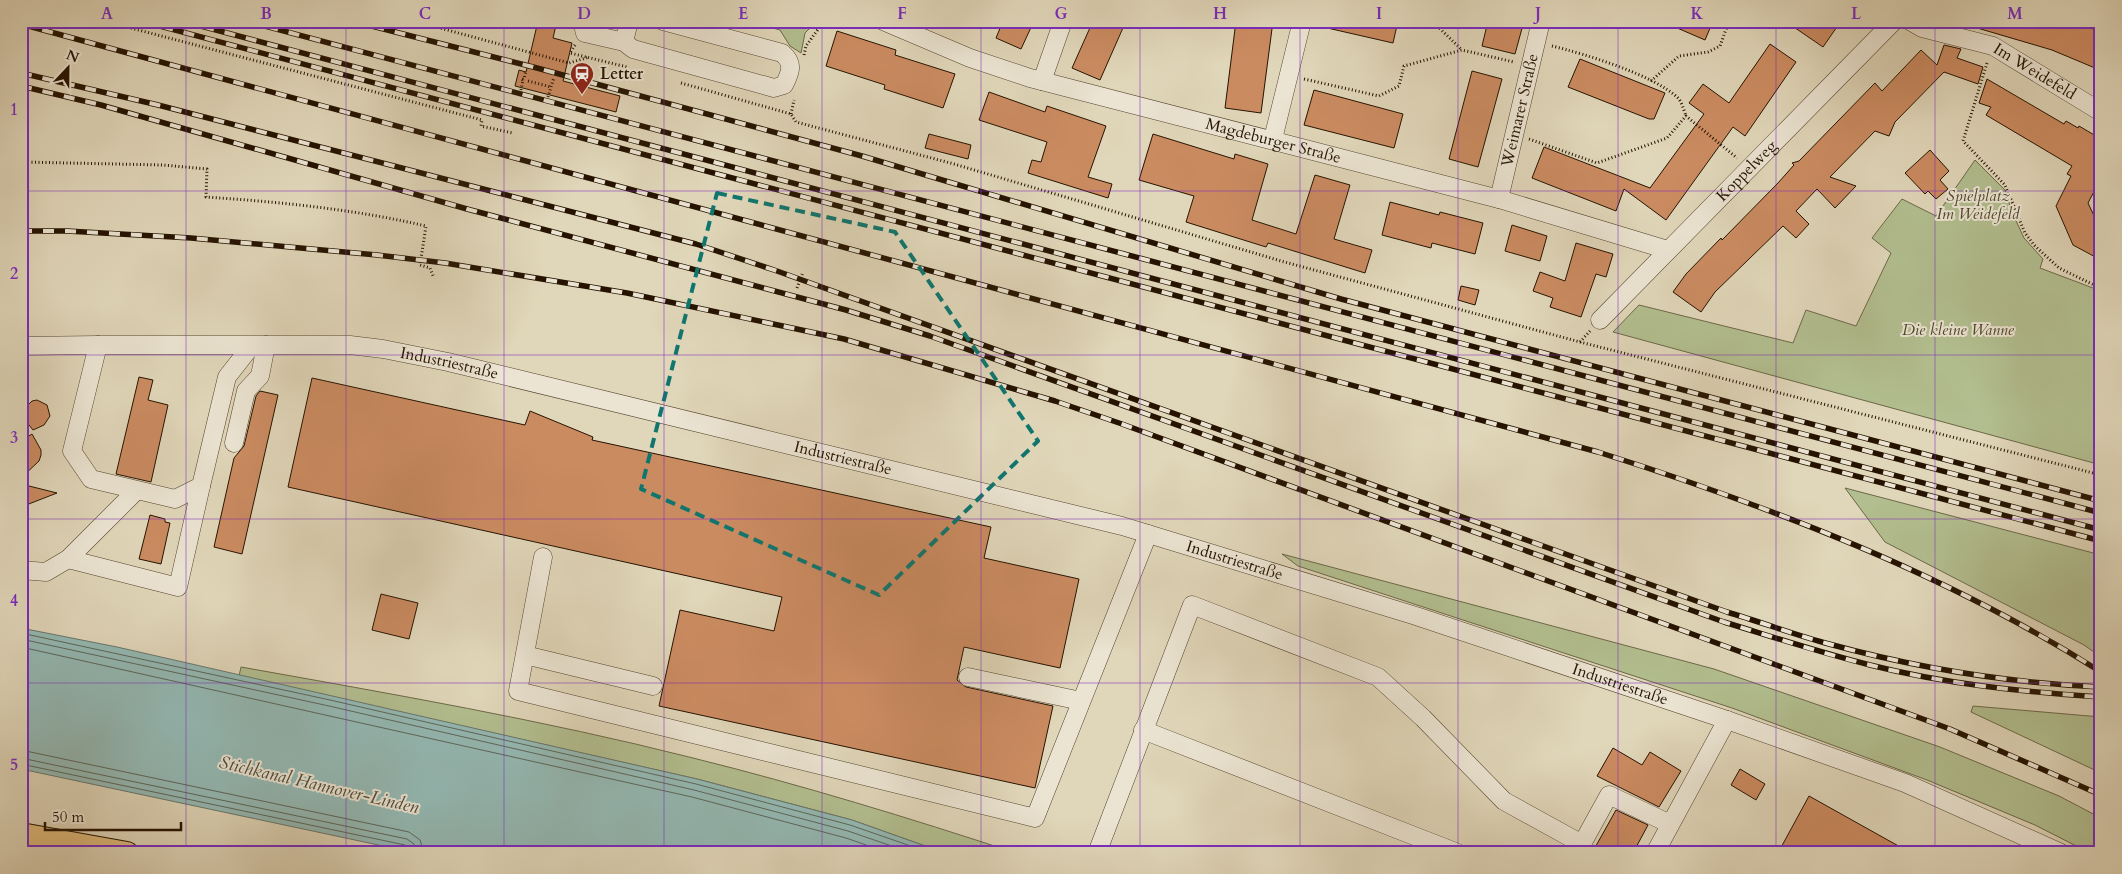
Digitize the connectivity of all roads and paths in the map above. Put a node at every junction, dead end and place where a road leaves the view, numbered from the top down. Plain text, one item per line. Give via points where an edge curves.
1 (104, 21) edge
2 (414, 21) edge
3 (582, 21) edge
4 (629, 21) edge
5 (663, 21) edge
6 (883, 21) edge
7 (1063, 21) edge
8 (1302, 21) edge
9 (1432, 21) edge
10 (1541, 21) edge
11 (1729, 21) edge
12 (1894, 21) edge
13 (1910, 21) edge
14 (1536, 41) junction
15 (624, 42) junction
16 (1993, 46) junction
17 (1462, 50) junction
18 (1530, 65) junction
19 (628, 68) dead end
20 (526, 70) dead end
21 (1289, 75) junction
22 (554, 78) dead end
23 (528, 81) dead end
24 (675, 81) dead end
25 (1042, 81) junction
26 (1651, 81) junction
27 (551, 87) junction
28 (521, 90) dead end
29 (548, 97) dead end
30 (2101, 112) edge
31 (1686, 116) junction
32 (513, 134) dead end
33 (1514, 134) junction
34 (1273, 139) junction
35 (21, 162) edge
36 (1749, 168) junction
37 (1499, 199) junction
38 (1668, 250) junction
39 (803, 272) dead end
40 (2101, 274) edge
41 (434, 278) dead end
42 (797, 288) dead end
43 (1600, 320) dead end
44 (260, 345) junction
45 (21, 346) edge
46 (98, 346) junction
47 (234, 443) dead end
48 (2101, 475) edge
49 (201, 486) junction
50 (136, 492) junction
51 (1148, 534) junction
52 (542, 557) dead end
53 (68, 559) junction
54 (21, 570) edge
55 (525, 655) junction
56 (968, 677) dead end
57 (653, 686) dead end
58 (1081, 701) junction
59 (1727, 720) junction
60 (1143, 730) junction
61 (1670, 824) junction
62 (21, 834) edge
63 (21, 847) edge
64 (1580, 849) edge
65 (33, 853) edge
66 (127, 853) edge
67 (1097, 853) edge
68 (1458, 853) edge
69 (1655, 853) edge
70 (2061, 853) edge

1 - 32 path via 482,120 481,126
2 - 19 path via 568,63 590,57
3 - 15 street via 585,33
4 - 15 street
5 - 15 street via 782,53 789,59 791,67 788,78 784,85 774,88 633,49
6 - 25 street, Magdeburger Straße via 970,58
7 - 25 street
8 - 21 street
9 - 17 path
10 - 14 street, Weimarer Straße
11 - 26 path via 1720,46 1708,52 1679,56
12 - 36 street, Koppelweg
13 - 16 street, Im Weidefeld via 1922,28
14 - 18 street, Weimarer Straße
14 - 26 path via 1590,56
16 - 30 street, Im Weidefeld
16 - 40 path via 1963,141 2005,185 2025,233 2045,257 2073,277 2094,285
17 - 18 path
17 - 21 path via 1404,66 1399,86 1379,96
18 - 33 street, Weimarer Straße
20 - 28 path via 524,79 521,79
21 - 34 street
22 - 27 path
23 - 27 path
24 - 48 path via 791,114 796,122 954,164 1281,261 1580,342
25 - 34 street, Magdeburger Straße
26 - 31 path via 1679,99
27 - 29 path
31 - 33 path via 1667,138 1597,163
31 - 36 path
33 - 37 street, Weimarer Straße
34 - 37 street, Magdeburger Straße
35 - 41 path via 207,169 206,197 285,202 376,214 426,226 420,265 430,268
36 - 38 street, Koppelweg
37 - 38 street, Magdeburger Straße
38 - 43 street, Koppelweg
39 - 42 path
44 - 46 street, Industriestraße
44 - 47 street via 260,376 246,391
44 - 49 street via 227,377
44 - 51 street, Industriestraße via 350,345 448,362
45 - 46 street, Industriestraße
46 - 50 street via 72,451 91,479
49 - 50 street via 175,499
49 - 53 street via 178,587
50 - 53 street
51 - 58 street
51 - 59 street, Industriestraße via 1416,616
52 - 55 street
53 - 54 street via 46,572
55 - 57 street
55 - 58 street via 518,692 1035,818
56 - 58 street
59 - 61 street
59 - 70 street, Industriestraße via 1905,783
60 - 64 street via 1192,605 1378,677 1504,801
60 - 67 street
60 - 68 street
61 - 64 street via 1609,795
61 - 69 street
62 - 66 main road
63 - 65 street

